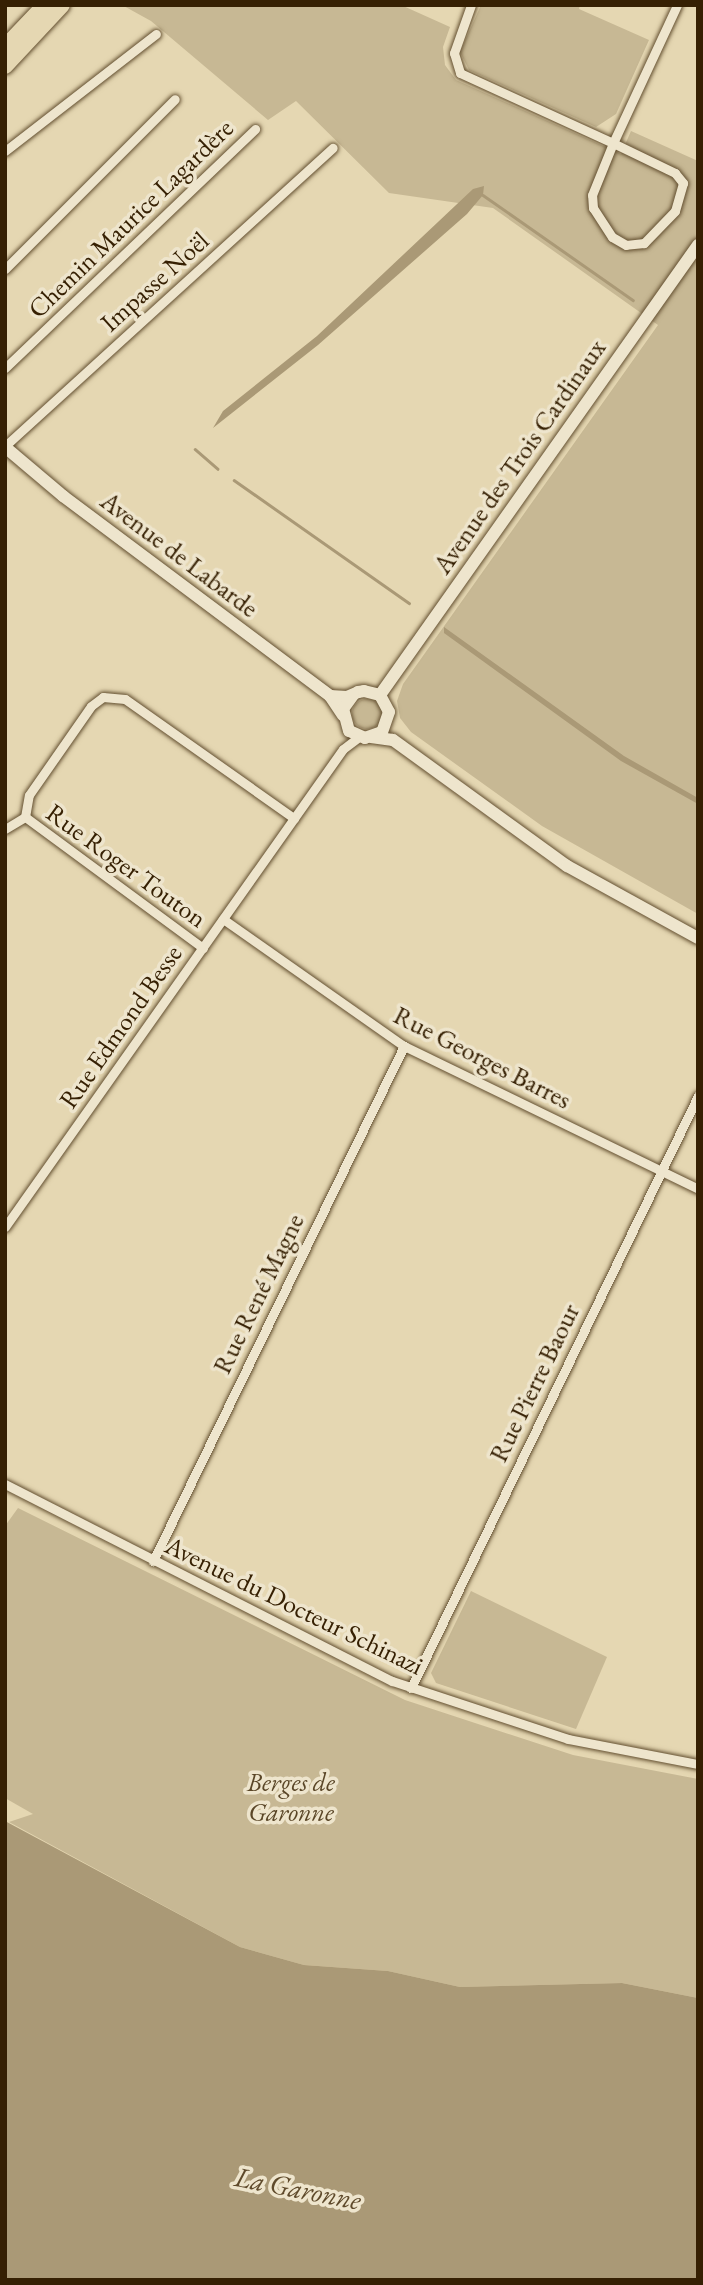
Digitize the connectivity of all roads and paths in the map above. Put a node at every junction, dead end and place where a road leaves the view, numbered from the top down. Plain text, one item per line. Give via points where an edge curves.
1 (62, 5) edge
2 (471, 5) edge
3 (677, 5) edge
4 (43, 13) edge
5 (156, 34) dead end
6 (5, 47) edge
7 (5, 66) edge
8 (174, 99) dead end
9 (255, 130) dead end
10 (613, 143) junction
11 (333, 148) dead end
12 (5, 151) edge
13 (698, 245) edge
14 (5, 269) edge
15 (5, 368) edge
16 (5, 447) edge
17 (353, 695) junction
18 (380, 695) junction
19 (330, 696) junction
20 (344, 721) junction
21 (388, 722) junction
22 (365, 737) junction
23 (393, 740) junction
24 (343, 749) junction
25 (24, 817) junction
26 (294, 818) junction
27 (5, 829) edge
28 (223, 919) junction
29 (698, 938) edge
30 (203, 948) junction
31 (404, 1046) junction
32 (698, 1096) edge
33 (661, 1171) junction
34 (698, 1189) edge
35 (5, 1227) edge
36 (5, 1484) edge
37 (153, 1560) junction
38 (411, 1688) junction
39 (698, 1764) edge

1 - 4 highway
2 - 10 street via 454,53 460,73
3 - 10 street
4 - 6 highway
4 - 7 highway
5 - 12 street
8 - 14 street
9 - 15 street, Chemin Maurice Lagardère
10 - 10 street via 592,195 593,208 611,237 626,245 644,243 675,211 683,183 675,173
11 - 16 street, Impasse Noël
13 - 18 main road, Avenue des Trois Cardinaux
16 - 19 main road, Avenue de Labarde via 63,496
17 - 18 main road via 369,691
17 - 19 main road
17 - 20 main road
18 - 21 main road via 388,707
19 - 20 main road, Avenue de Labarde
20 - 22 main road
20 - 24 street, Rue Edmond Besse
21 - 22 main road
21 - 23 main road
22 - 23 main road
22 - 24 street, Rue Edmond Besse
23 - 29 main road via 567,866
24 - 26 street, Rue Edmond Besse
25 - 26 street, Rue Roger Touton via 29,794 91,706 110,695 125,699
25 - 27 street
25 - 30 street, Rue Roger Touton
26 - 28 street, Rue Edmond Besse
28 - 30 street, Rue Edmond Besse
28 - 31 street, Rue Georges Barres
30 - 35 street, Rue Edmond Besse
31 - 33 street, Rue Georges Barres
31 - 37 street, Rue René Magne
32 - 33 street, Rue Pierre Baour
33 - 34 street, Rue Georges Barres
33 - 38 street, Rue Pierre Baour
36 - 37 street, Avenue du Docteur Schinazi
37 - 38 street, Avenue du Docteur Schinazi
38 - 39 street, Avenue du Docteur Schinazi via 568,1739

